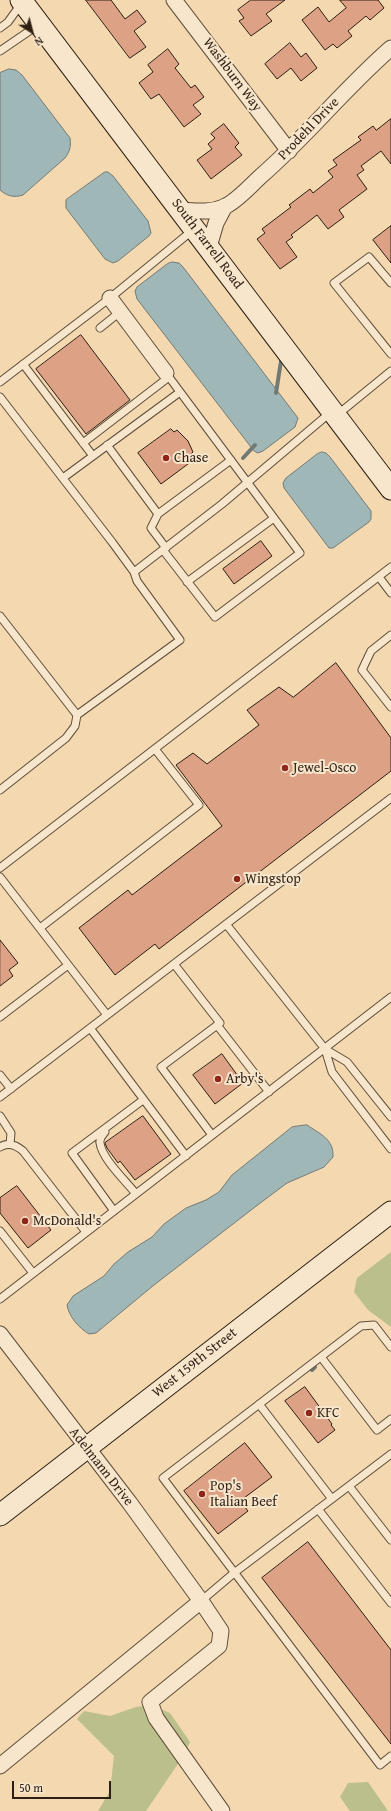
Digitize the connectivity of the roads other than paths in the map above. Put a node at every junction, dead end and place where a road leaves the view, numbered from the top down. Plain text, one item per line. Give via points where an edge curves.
1 (174, 0) edge
2 (22, 1) edge
3 (39, 24) junction
4 (0, 28) edge
5 (391, 48) edge
6 (0, 51) edge
7 (289, 151) junction
8 (225, 206) junction
9 (182, 210) junction
10 (195, 228) junction
11 (209, 247) junction
12 (391, 283) edge
13 (110, 298) junction
14 (120, 312) junction
15 (100, 328) dead end
16 (391, 354) edge
17 (23, 364) junction
18 (391, 371) edge
19 (167, 375) junction
20 (0, 382) edge
21 (180, 392) junction
22 (0, 397) edge
23 (333, 414) junction
24 (83, 443) junction
25 (107, 446) junction
26 (93, 456) junction
27 (231, 460) junction
28 (63, 478) junction
29 (248, 482) junction
30 (391, 489) edge
31 (158, 514) junction
32 (274, 518) junction
33 (164, 549) junction
34 (391, 568) edge
35 (134, 572) junction
36 (379, 577) junction
37 (187, 582) junction
38 (391, 593) edge
39 (0, 616) edge
40 (391, 635) edge
41 (391, 707) edge
42 (77, 714) junction
43 (155, 749) junction
44 (0, 790) edge
45 (391, 798) edge
46 (0, 868) edge
47 (0, 877) edge
48 (226, 924) junction
49 (40, 928) junction
50 (174, 964) junction
51 (68, 965) junction
52 (391, 997) edge
53 (107, 1015) junction
54 (0, 1017) edge
55 (217, 1025) junction
56 (90, 1028) junction
57 (325, 1049) junction
58 (0, 1075) edge
59 (11, 1089) junction
60 (269, 1092) junction
61 (0, 1097) edge
62 (143, 1100) junction
63 (0, 1116) edge
64 (391, 1117) edge
65 (111, 1124) junction
66 (212, 1135) junction
67 (10, 1144) junction
68 (0, 1147) edge
69 (391, 1149) edge
70 (186, 1156) junction
71 (136, 1194) junction
72 (114, 1211) junction
73 (391, 1212) edge
74 (0, 1231) edge
75 (86, 1232) junction
76 (33, 1274) junction
77 (0, 1299) edge
78 (0, 1334) edge
79 (391, 1348) edge
80 (321, 1357) junction
81 (259, 1404) junction
82 (391, 1419) edge
83 (86, 1448) junction
84 (391, 1454) edge
85 (349, 1486) junction
86 (332, 1499) junction
87 (318, 1509) junction
88 (0, 1515) edge
89 (391, 1540) edge
90 (234, 1573) junction
91 (201, 1601) junction
92 (391, 1603) edge
93 (391, 1756) edge
94 (0, 1766) edge
95 (222, 1811) edge

1 - 7 street, Washburn Way
2 - 3 street, South Farrell Road
2 - 4 lane via 8,22
3 - 6 lane
3 - 9 street, South Farrell Road via 114,125
5 - 7 street, Prodehl Drive
7 - 8 street, Prodehl Drive
8 - 9 street, Prodehl Drive via 209,212
8 - 11 street, Prodehl Drive via 216,223
9 - 10 street, South Farrell Road
10 - 11 street, South Farrell Road
10 - 13 lane
11 - 23 street, South Farrell Road
12 - 16 lane via 369,257 334,283
13 - 14 street
13 - 17 lane
14 - 15 lane
14 - 19 street
17 - 20 lane
17 - 24 lane
18 - 23 lane
19 - 21 lane
19 - 24 lane
21 - 25 lane
21 - 27 lane
22 - 28 lane
23 - 29 lane
23 - 30 street, South Farrell Road
24 - 26 lane
25 - 26 lane
25 - 31 lane
26 - 28 lane
27 - 29 lane
27 - 31 lane
28 - 35 lane
29 - 32 lane
29 - 33 lane
31 - 33 lane via 152,528
32 - 37 lane
32 - 37 lane via 300,554 215,617
33 - 35 lane
33 - 37 lane
34 - 36 lane
35 - 42 lane via 137,581 180,640
36 - 38 lane
36 - 43 lane
39 - 42 lane
40 - 41 lane via 371,651 362,670
42 - 44 lane via 75,726 66,738
43 - 46 lane
43 - 49 lane via 198,805
45 - 48 lane
47 - 49 lane
48 - 50 lane
48 - 57 lane
49 - 51 lane
50 - 53 lane
50 - 55 lane via 220,1023
51 - 53 lane
51 - 54 lane
52 - 57 lane
53 - 56 lane
55 - 60 lane
55 - 66 lane via 162,1067
56 - 59 lane
56 - 62 lane
57 - 60 lane
57 - 64 lane via 347,1062
57 - 69 lane via 332,1072
58 - 59 lane
59 - 61 lane
60 - 66 lane
62 - 65 lane
62 - 70 lane
63 - 67 lane via 11,1133
65 - 71 lane via 100,1138 100,1143 104,1154
65 - 72 lane via 72,1153
66 - 70 lane
67 - 68 lane
67 - 75 lane via 23,1151
70 - 71 lane
71 - 72 lane
72 - 75 lane
73 - 83 street, West 159th Street
74 - 76 lane
75 - 76 lane
76 - 77 lane
78 - 83 street, Adelmann Drive
79 - 80 lane via 374,1325 361,1326
80 - 81 lane
80 - 82 lane via 377,1430
81 - 86 lane
81 - 90 lane via 163,1478
83 - 88 street, West 159th Street
83 - 91 street, Adelmann Drive
84 - 85 lane
85 - 86 lane
85 - 89 lane
86 - 87 lane
87 - 90 lane
87 - 92 lane
90 - 91 lane
90 - 93 lane via 380,1765
91 - 94 street
91 - 95 street, Adelmann Drive via 221,1631 218,1646 150,1702 156,1718

